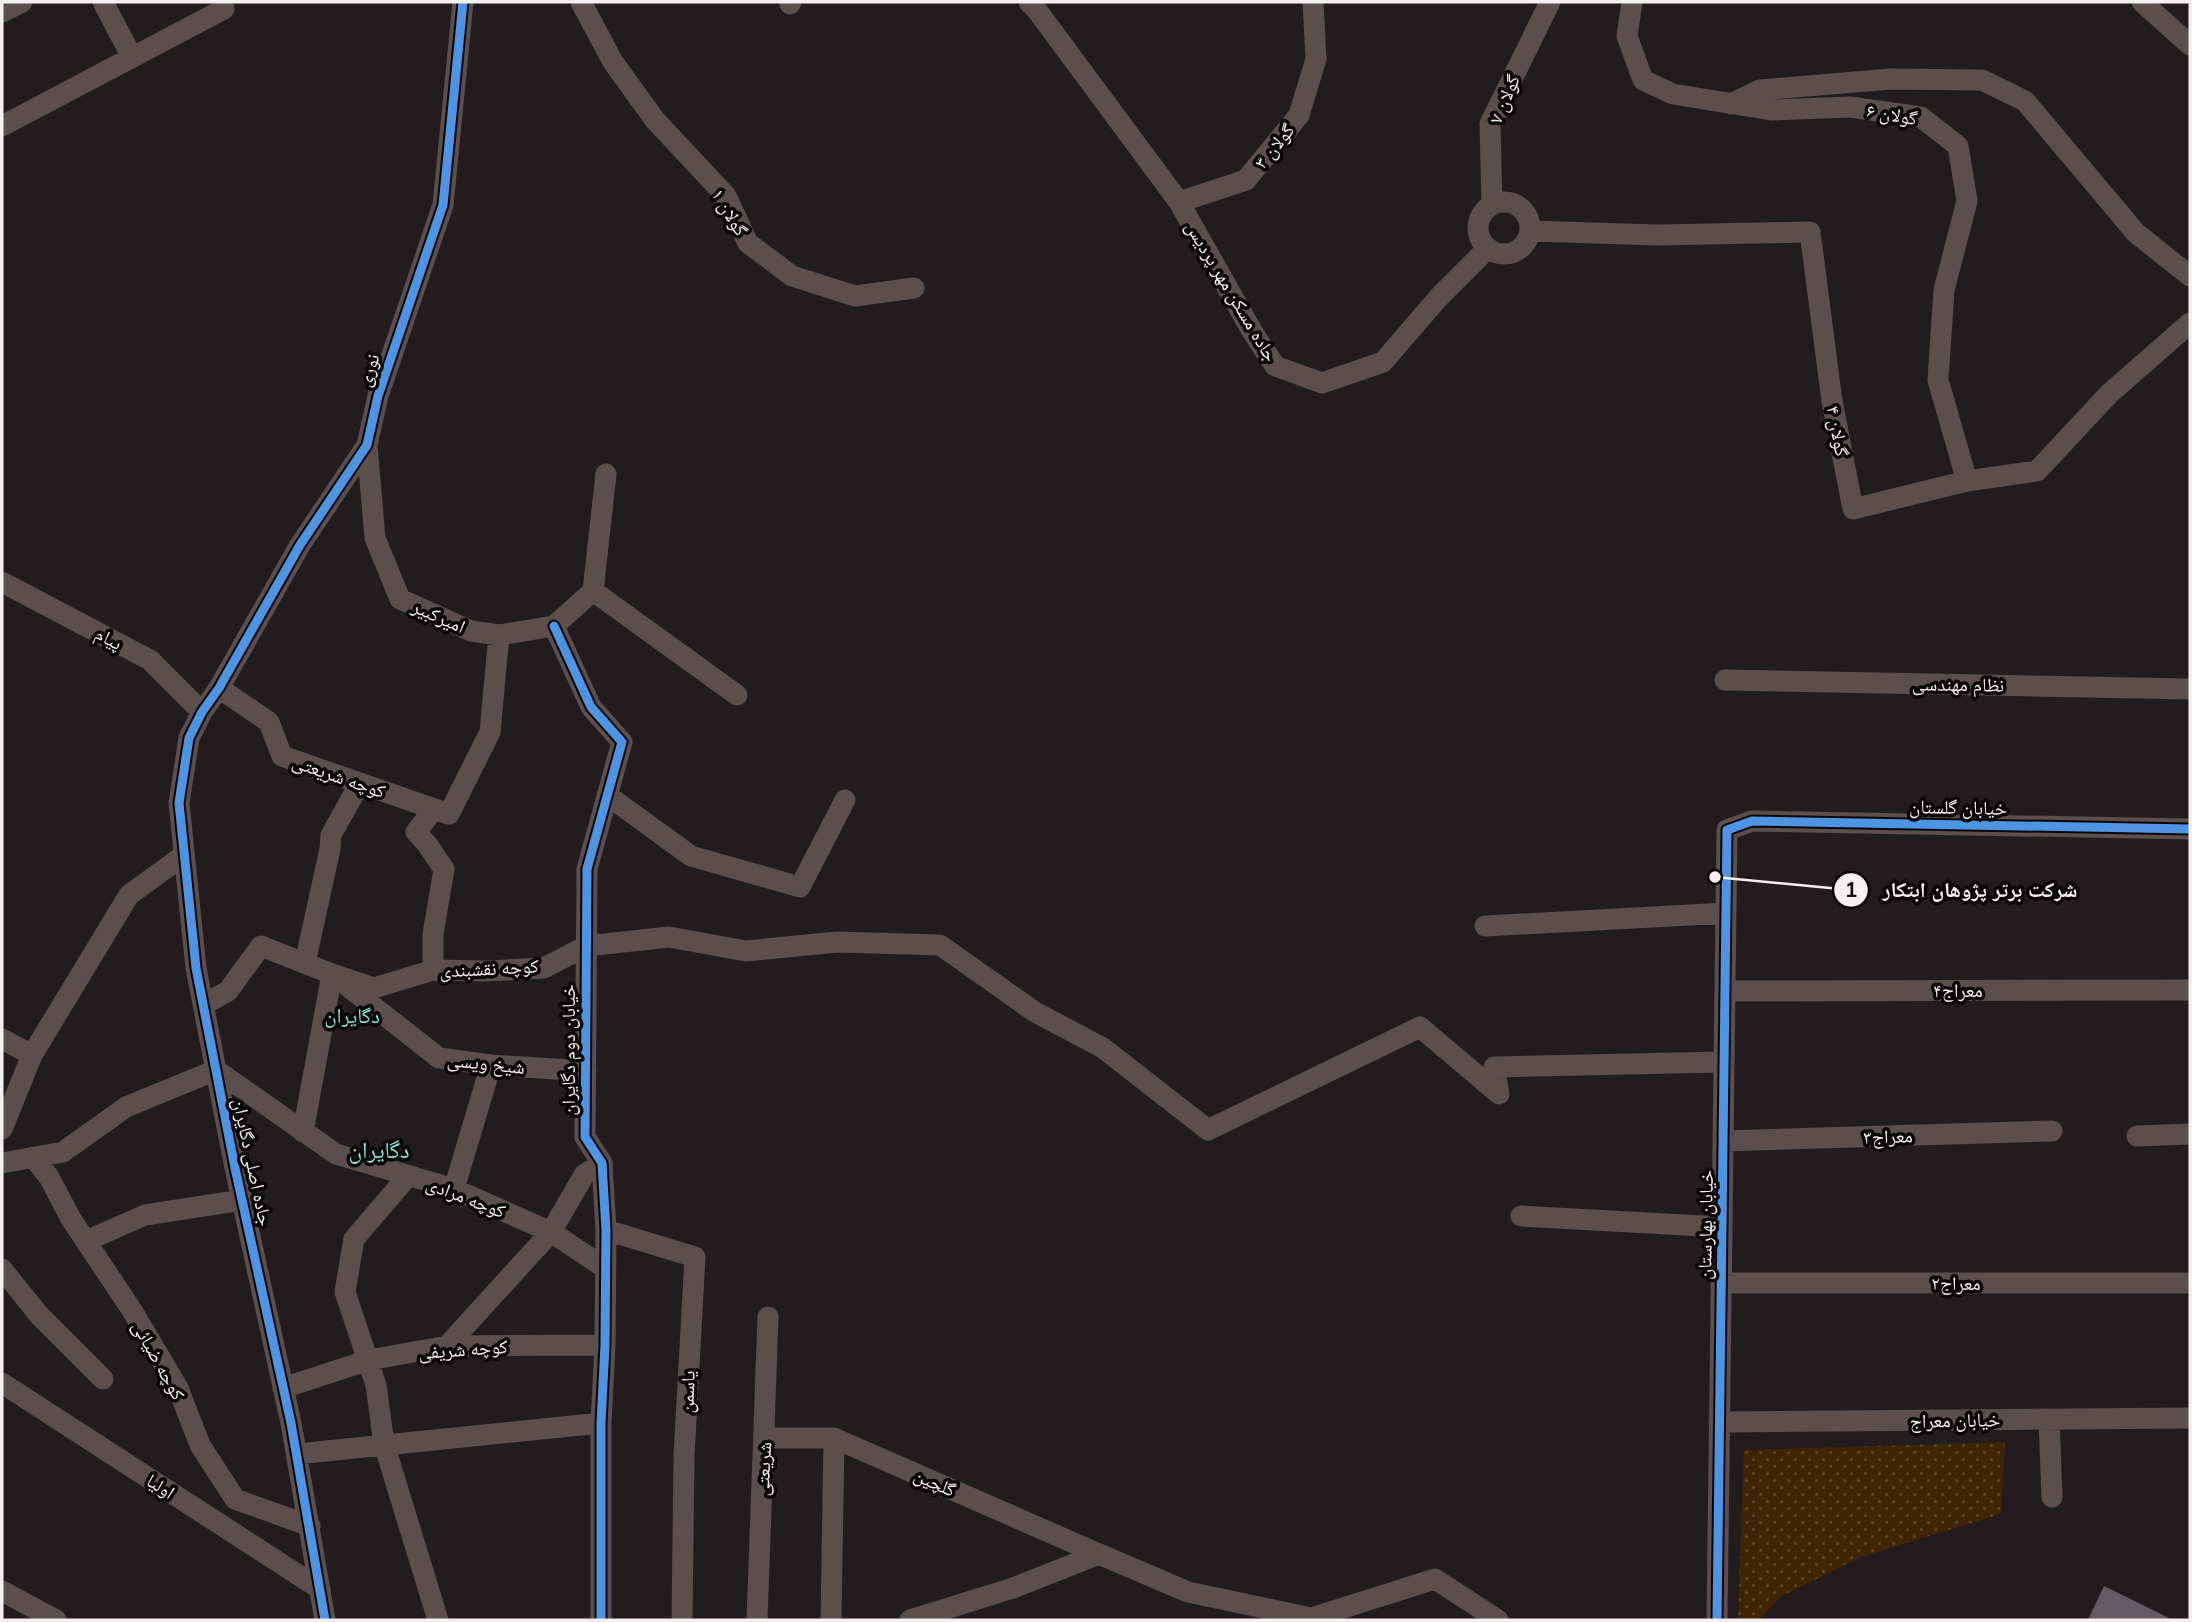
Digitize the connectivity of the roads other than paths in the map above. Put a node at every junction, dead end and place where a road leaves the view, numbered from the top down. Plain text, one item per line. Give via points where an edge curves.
1 (22, 2) edge
2 (103, 2) edge
3 (463, 2) edge
4 (581, 2) edge
5 (1313, 2) edge
6 (1550, 2) edge
7 (1632, 2) edge
8 (2142, 2) edge
9 (1036, 5) edge
10 (224, 9) dead end
11 (2, 12) edge
12 (2190, 45) edge
13 (132, 57) junction
14 (1731, 104) junction
15 (2, 126) edge
16 (1179, 202) junction
17 (1492, 204) junction
18 (1530, 231) junction
19 (1488, 248) junction
20 (2190, 276) edge
21 (914, 288) dead end
22 (2190, 323) edge
23 (367, 445) junction
24 (606, 474) dead end
25 (1967, 481) junction
26 (2, 582) edge
27 (593, 591) junction
28 (554, 626) junction
29 (499, 635) junction
30 (1725, 680) dead end
31 (219, 688) junction
32 (2190, 689) edge
33 (737, 695) dead end
34 (202, 712) junction
35 (360, 783) junction
36 (607, 795) junction
37 (845, 800) dead end
38 (442, 811) junction
39 (2190, 828) edge
40 (1727, 830) joint
41 (184, 855) junction
42 (1726, 913) junction
43 (1485, 926) dead end
44 (586, 946) junction
45 (305, 962) junction
46 (433, 970) junction
47 (332, 974) junction
48 (2190, 990) edge
49 (1725, 991) junction
50 (203, 1005) junction
51 (2, 1039) edge
52 (32, 1055) junction
53 (1724, 1062) junction
54 (491, 1065) junction
55 (216, 1070) junction
56 (586, 1071) junction
57 (2, 1129) edge
58 (2052, 1131) dead end
59 (303, 1132) junction
60 (2190, 1134) edge
61 (2137, 1136) dead end
62 (1723, 1141) junction
63 (33, 1157) junction
64 (2, 1163) edge
65 (602, 1163) junction
66 (408, 1176) junction
67 (454, 1189) junction
68 (242, 1200) junction
69 (1521, 1216) dead end
70 (1722, 1227) junction
71 (606, 1230) junction
72 (551, 1232) junction
73 (86, 1241) junction
74 (605, 1268) junction
75 (2, 1269) edge
76 (1721, 1283) junction
77 (2190, 1283) edge
78 (768, 1317) dead end
79 (605, 1345) junction
80 (447, 1346) junction
81 (369, 1360) junction
82 (103, 1379) dead end
83 (2, 1383) edge
84 (284, 1388) junction
85 (2190, 1418) edge
86 (2049, 1419) junction
87 (1719, 1422) junction
88 (600, 1423) junction
89 (765, 1438) junction
90 (835, 1438) junction
91 (384, 1444) junction
92 (297, 1454) junction
93 (2052, 1497) dead end
94 (310, 1526) junction
95 (1099, 1554) junction
96 (320, 1589) junction
97 (2, 1591) edge
98 (1308, 1619) edge
99 (56, 1620) edge
100 (326, 1620) edge
101 (438, 1620) edge
102 (601, 1620) edge
103 (682, 1620) edge
104 (757, 1620) edge
105 (831, 1620) edge
106 (911, 1620) edge
107 (1498, 1620) edge
108 (1717, 1620) edge

1 - 11 street
2 - 13 street
3 - 23 street, نوری via 443,205 378,396
4 - 21 street, گولان ۱ via 613,62 655,120 726,197 748,243 792,276 855,296
5 - 16 street, گولان ۳ via 1317,59 1299,115 1246,180
6 - 17 street, گولان ۷ via 1490,124
7 - 14 street, گولان ۶ via 1626,36 1643,80 1673,94
8 - 12 street
9 - 16 street, جاده مسکن مهر پردیس
10 - 13 street
13 - 15 street
14 - 20 street via 1760,90 1890,79 1982,80 2025,100 2136,233
14 - 25 street, گولان ۶ via 1771,110 1850,107 1921,117 1958,146 1967,201 1944,290 1938,380
16 - 19 street, جاده مسکن مهر پردیس via 1275,366 1322,383 1383,362
17 - 18 street via 1506,201 1519,206 1528,217
17 - 19 street via 1478,225
18 - 19 street via 1525,244 1514,252 1500,254
18 - 25 street, گولان ۴ via 1810,232 1832,401 1853,509
22 - 25 street, گولان ۴ via 2109,394 2037,471
23 - 29 street, امیرکبیر via 375,538 400,599 471,631
23 - 31 street, نوری via 300,545
24 - 27 street
26 - 34 street, پیام via 150,660
27 - 28 street
27 - 33 street
28 - 29 street, امیرکبیر
28 - 36 street, خیابان دوم دگایران via 591,707 622,742
29 - 38 street via 490,732
30 - 32 street, نظام مهندسی
31 - 34 street, نوری
31 - 35 street, کوچه شریعتی via 269,722 282,757
34 - 41 street, جاده اصلی دگایران via 189,738 179,803
35 - 38 street, کوچه شریعتی
35 - 45 street via 331,835
36 - 37 street via 691,856 800,887
36 - 44 street, خیابان دوم دگایران via 587,869
38 - 46 street via 416,832 444,869 433,934
39 - 40 street, خیابان گلستان via 1752,821
40 - 42 street, خیابان بهارستان
41 - 50 street, جاده اصلی دگایران
41 - 52 street via 129,895
42 - 43 street
42 - 49 street, خیابان بهارستان
44 - 46 street, کوچه نقشبندی via 544,968
44 - 53 street, کوچه نقشبندی via 669,937 746,951 837,942 940,946 1035,1012 1103,1048 1208,1130 1420,1027 1499,1094 1494,1067
44 - 56 street, خیابان دوم دگایران
45 - 47 street, کوچه نقشبندی
45 - 50 street, کوچه نقشبندی via 261,946 228,991
46 - 47 street, کوچه نقشبندی via 374,988
47 - 54 street, شیخ ویسی via 439,1058
47 - 59 street
48 - 49 street, معراج۴
49 - 53 street, خیابان بهارستان
50 - 55 street, جاده اصلی دگایران
51 - 52 street
52 - 57 street
53 - 62 street, خیابان بهارستان
54 - 56 street, شیخ ویسی
54 - 67 street
55 - 59 street, کوچه مرادی
55 - 63 street via 127,1107 63,1152
55 - 68 street, جاده اصلی دگایران
56 - 65 street, خیابان دوم دگایران via 585,1137
58 - 62 street, معراج۳
59 - 66 street, کوچه مرادی via 336,1154
60 - 61 street
62 - 70 street, خیابان بهارستان
63 - 64 street
63 - 73 street, کوچه ضیائی
65 - 71 street, خیابان دوم دگایران
65 - 72 street via 584,1175
66 - 67 street, کوچه مرادی
66 - 81 street via 354,1239 345,1292
67 - 72 street, کوچه مرادی
68 - 73 street via 145,1214
68 - 84 street, جاده اصلی دگایران
69 - 70 street
70 - 76 street, خیابان بهارستان
71 - 74 street, خیابان دوم دگایران
71 - 103 street, یاسمن via 695,1256 684,1456
72 - 74 street, کوچه مرادی
72 - 80 street
73 - 94 street, کوچه ضیائی via 178,1388 200,1445 235,1499
74 - 79 street, خیابان دوم دگایران
75 - 82 street via 38,1315
76 - 77 street, معراج۲
76 - 87 street, خیابان بهارستان
78 - 89 street, شریعتی
79 - 80 street, کوچه شریفی
79 - 88 street, خیابان دوم دگایران
80 - 81 street, کوچه شریفی
81 - 84 street, کوچه شریفی
81 - 91 street
83 - 96 street, اولیا
84 - 92 street, جاده اصلی دگایران
85 - 86 street, خیابان معراج
86 - 87 street, خیابان معراج
86 - 93 street
87 - 108 street, خیابان بهارستان
88 - 91 street
88 - 102 street, خیابان دوم دگایران
89 - 90 street, گلچین
89 - 104 street, شریعتی
90 - 95 street, گلچین
90 - 105 street
91 - 92 street
91 - 101 street
92 - 94 street, جاده اصلی دگایران
94 - 96 street, جاده اصلی دگایران
95 - 98 street, گلچین via 1188,1592
95 - 106 street via 1013,1588
96 - 100 street, جاده اصلی دگایران
97 - 99 street
98 - 107 street via 1435,1579

